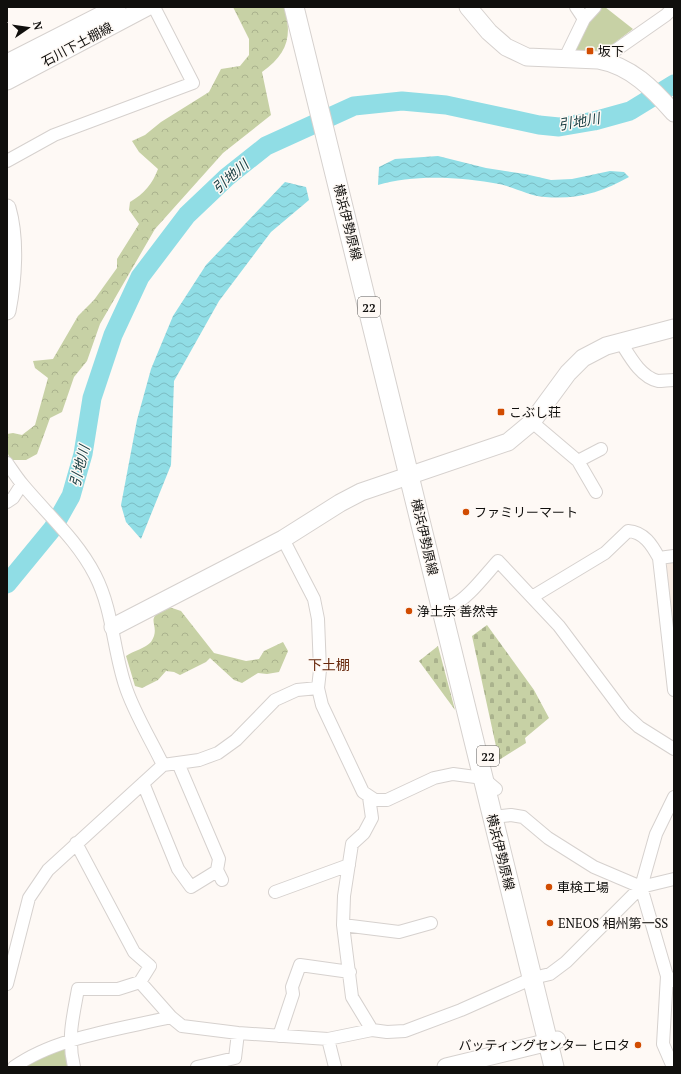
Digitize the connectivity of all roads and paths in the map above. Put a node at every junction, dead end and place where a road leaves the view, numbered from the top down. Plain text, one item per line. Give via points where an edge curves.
1 (117, 7) edge
2 (147, 7) edge
3 (154, 7) edge
4 (294, 7) edge
5 (306, 7) edge
6 (468, 7) edge
7 (576, 7) edge
8 (595, 7) edge
9 (674, 7) edge
10 (584, 18) junction
11 (565, 58) junction
12 (609, 62) junction
13 (7, 64) edge
14 (7, 81) edge
15 (322, 98) junction
16 (671, 109) edge
17 (7, 161) edge
18 (7, 208) edge
19 (7, 311) edge
20 (674, 328) edge
21 (620, 341) junction
22 (674, 380) edge
23 (532, 422) junction
24 (601, 449) dead end
25 (578, 461) junction
26 (7, 463) edge
27 (414, 473) junction
28 (22, 484) junction
29 (596, 492) dead end
30 (7, 502) edge
31 (283, 539) junction
32 (674, 556) edge
33 (659, 558) junction
34 (532, 597) junction
35 (451, 606) junction
36 (113, 627) junction
37 (318, 688) junction
38 (674, 690) edge
39 (674, 748) edge
40 (178, 763) junction
41 (163, 765) junction
42 (143, 783) junction
43 (490, 784) junction
44 (369, 797) junction
45 (674, 797) edge
46 (498, 816) junction
47 (76, 844) junction
48 (349, 865) junction
49 (674, 879) edge
50 (641, 887) junction
51 (275, 892) dead end
52 (431, 923) dead end
53 (344, 925) junction
54 (350, 972) junction
55 (537, 977) junction
56 (671, 979) edge
57 (140, 982) junction
58 (7, 984) edge
59 (171, 1017) junction
60 (372, 1030) junction
61 (238, 1033) junction
62 (279, 1036) junction
63 (328, 1039) junction
64 (70, 1041) junction
65 (553, 1041) junction
66 (14, 1067) edge
67 (74, 1067) edge
68 (197, 1067) edge
69 (335, 1067) edge
70 (446, 1067) edge
71 (554, 1067) edge
72 (564, 1067) edge
73 (673, 1067) edge

1 - 13 street, 石川下土棚線
2 - 14 street, 石川下土棚線
3 - 17 street via 193,83 54,135
4 - 15 main road, 横浜伊勢原線 / 22
5 - 15 main road, 横浜伊勢原線 / 22
6 - 11 street via 506,47 527,57
7 - 10 street
8 - 10 street
9 - 12 street via 613,52
10 - 11 street
11 - 12 street
12 - 16 street via 646,82
15 - 27 main road, 横浜伊勢原線 / 22
18 - 19 street via 12,258 12,287
20 - 21 street
21 - 22 street via 634,364 648,377
21 - 23 street via 597,349 583,358
23 - 25 street
23 - 27 street via 520,434 501,444
24 - 25 street
25 - 29 street
26 - 28 street
27 - 31 street via 354,496
27 - 35 main road, 横浜伊勢原線 / 22
27 - 43 main road, 横浜伊勢原線 / 22
28 - 30 street via 13,498
28 - 36 street via 80,549 105,598
31 - 36 street
31 - 37 street via 314,599 318,619
32 - 33 street
33 - 34 street via 651,543 635,531 628,531 605,553
33 - 38 street
34 - 35 street via 498,562 464,600
34 - 39 street via 559,626 625,714 639,727
35 - 43 main road, 横浜伊勢原線 / 22
36 - 41 street via 126,688
37 - 40 street via 297,690 275,700 236,740 209,758
37 - 44 street via 322,705 359,786
40 - 41 street
40 - 42 street via 219,860 220,875 191,887 178,869
41 - 42 street
42 - 47 street
43 - 44 street via 453,774 434,778 387,800 374,800
43 - 46 main road, 横浜伊勢原線 / 22
44 - 48 street via 372,818 364,833 352,844
45 - 50 street via 656,834
46 - 50 street via 523,817 548,838 594,867
46 - 55 main road, 横浜伊勢原線 / 22
47 - 57 street via 134,952 150,966
47 - 58 street via 48,870 29,898
48 - 51 street
48 - 53 street via 344,896
49 - 50 street
50 - 55 street via 566,962 550,974
50 - 56 street
52 - 53 street via 399,932
53 - 54 street
54 - 60 street via 352,997
54 - 62 street via 300,965
55 - 60 street via 405,1031
55 - 65 main road, 横浜伊勢原線 / 22
56 - 73 street via 663,1044
57 - 59 street
57 - 64 street via 118,989 78,989
59 - 61 street via 182,1026
59 - 64 street
60 - 63 street
61 - 62 street
61 - 68 street via 235,1058
62 - 63 street
63 - 69 street
64 - 66 street via 34,1055
64 - 67 street via 69,1050
65 - 70 street
65 - 71 main road, 横浜伊勢原線 / 22
65 - 72 main road, 横浜伊勢原線 / 22

